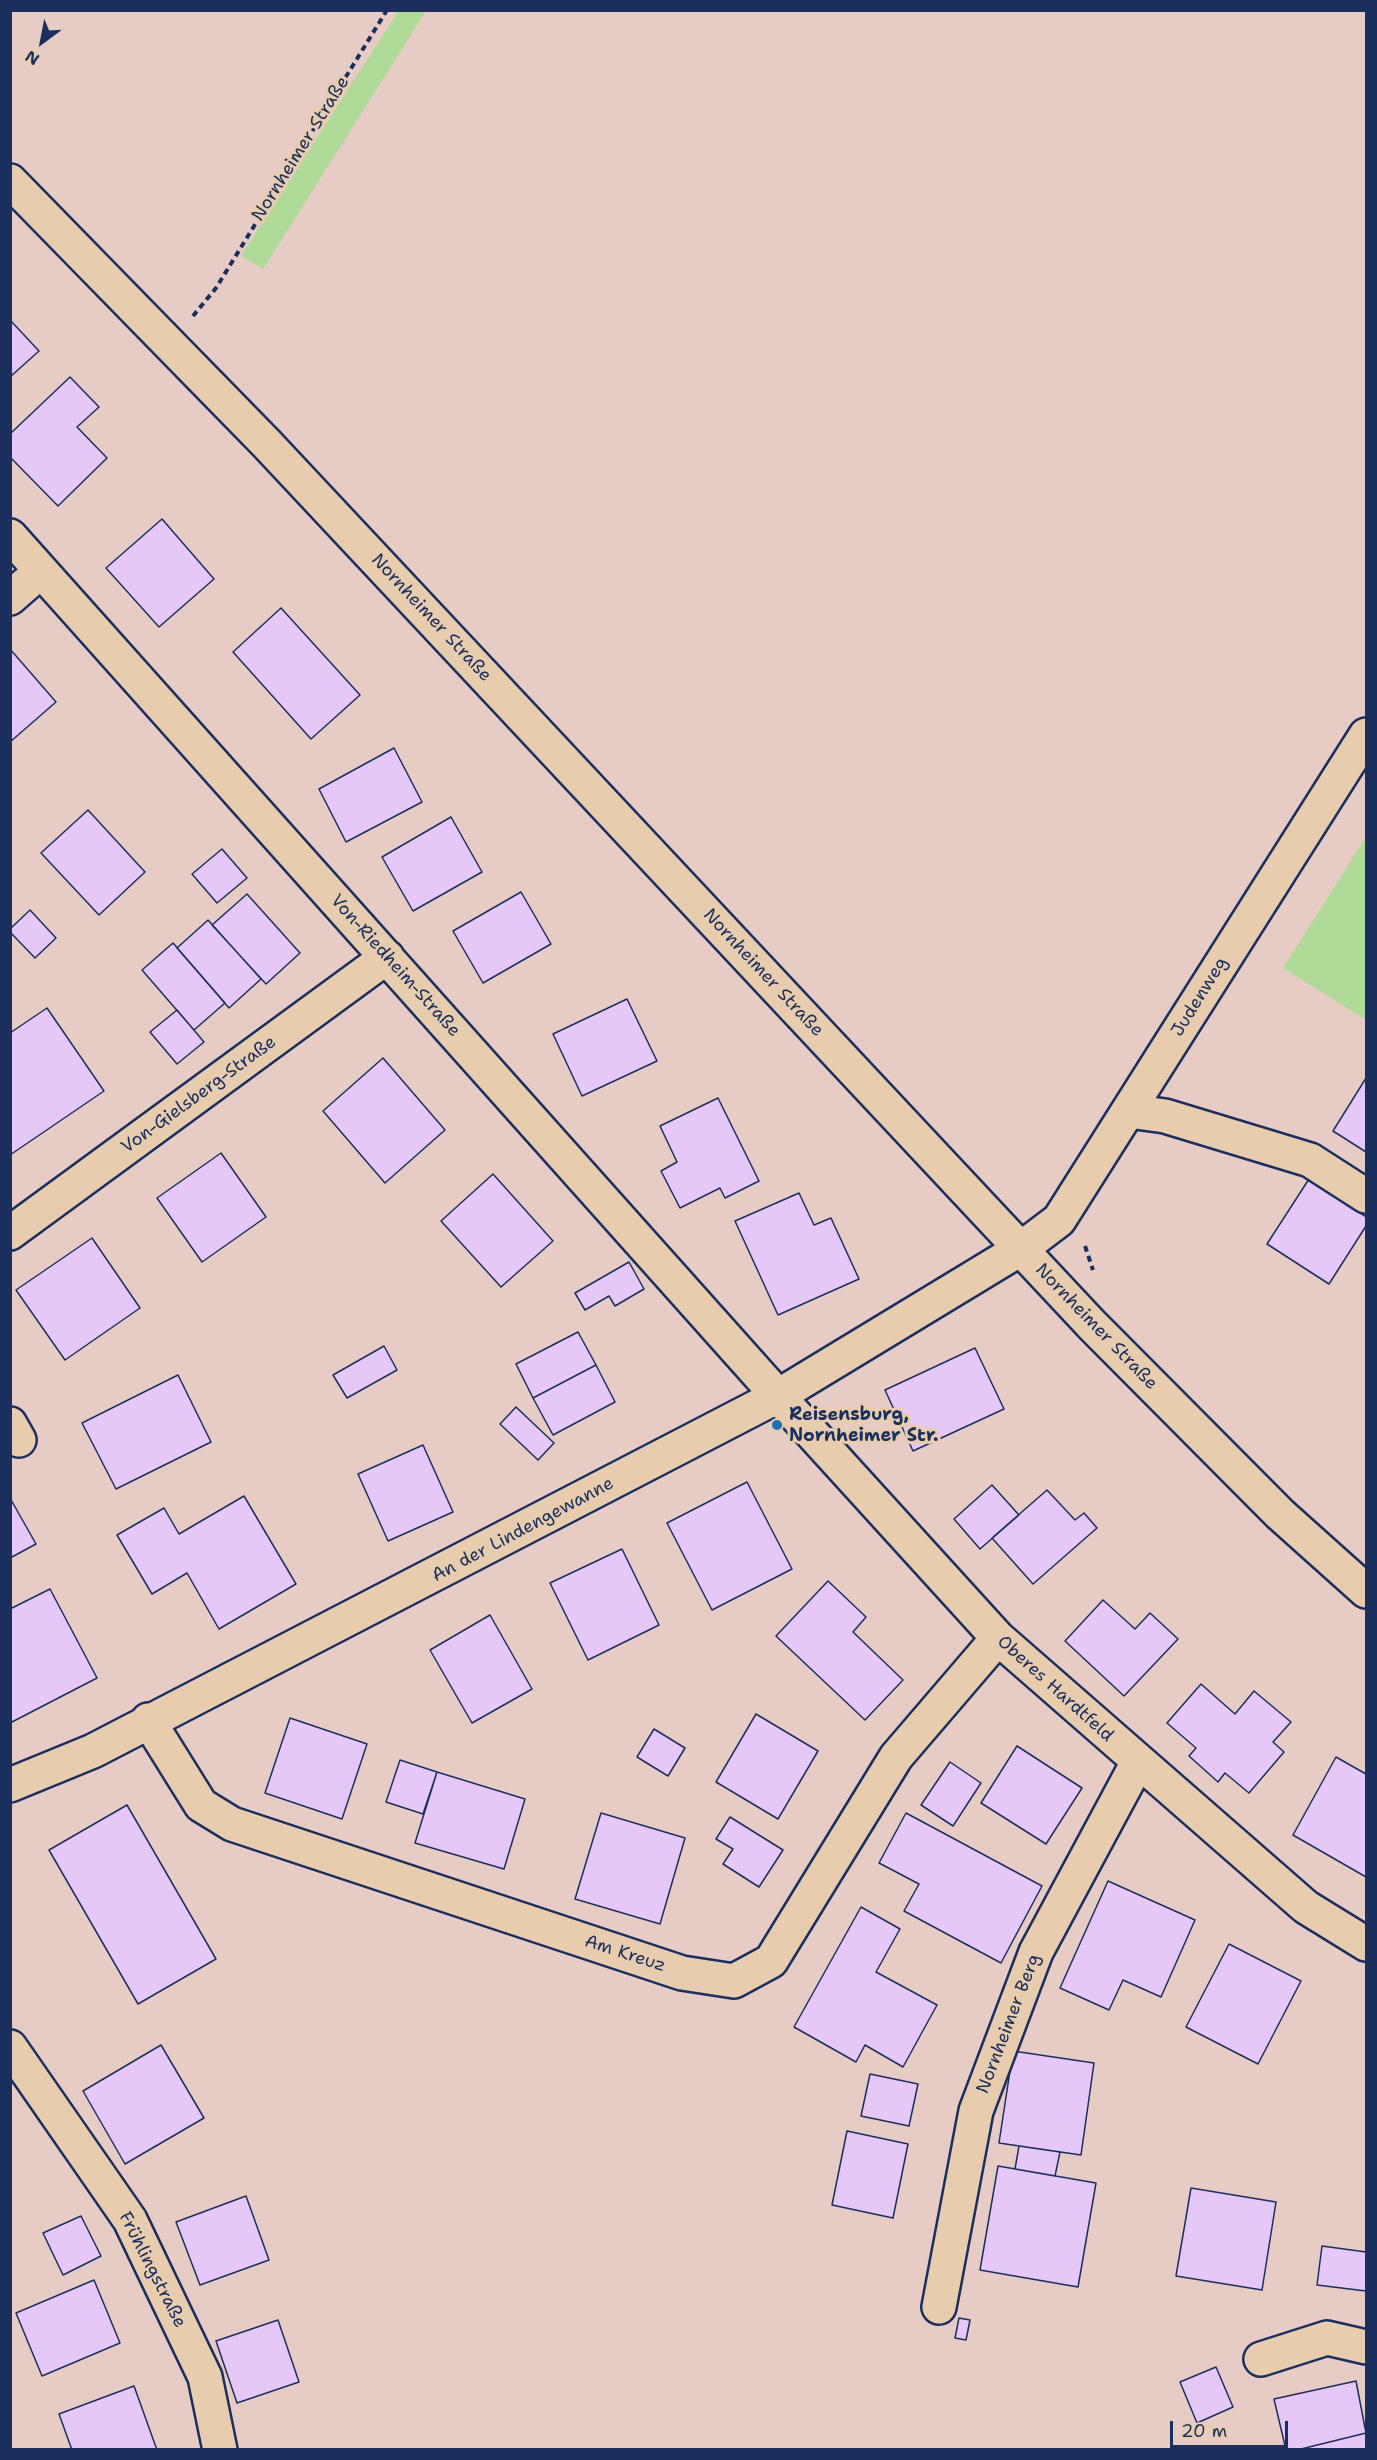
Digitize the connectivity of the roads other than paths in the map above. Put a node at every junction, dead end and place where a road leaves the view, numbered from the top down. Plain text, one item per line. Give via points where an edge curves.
1 (10, 182) edge
2 (10, 536) edge
3 (41, 571) junction
4 (10, 598) edge
5 (1366, 735) edge
6 (387, 957) junction
7 (1128, 1111) junction
8 (1366, 1196) edge
9 (10, 1233) edge
10 (1022, 1248) junction
11 (778, 1396) junction
12 (1366, 1591) edge
13 (998, 1638) junction
14 (148, 1720) junction
15 (1137, 1762) junction
16 (10, 1785) edge
17 (1366, 1944) edge
18 (10, 2046) edge
19 (939, 2307) dead end
20 (1366, 2348) edge
21 (1261, 2359) dead end
22 (220, 2450) edge

1 - 10 street, Nornheimer Straße via 275,453
2 - 3 street, Von-Riedheim-Straße
3 - 4 street
3 - 6 street, Von-Riedheim-Straße
5 - 7 street, Judenweg
6 - 9 street, Von-Gielsberg-Straße
6 - 11 street, Von-Riedheim-Straße
7 - 8 street via 1165,1116 1310,1160
7 - 10 street, Judenweg via 1059,1220
10 - 11 street, An der Lindengewanne
10 - 12 street, Nornheimer Straße via 1092,1325 1280,1514
11 - 13 street, Oberes Hardtfeld
11 - 14 street, An der Lindengewanne via 324,1633
13 - 14 street, Am Kreuz via 896,1757 771,1961 734,1981 682,1973 232,1824 201,1805
13 - 15 street, Oberes Hardtfeld
14 - 16 street, An der Lindengewanne via 93,1751
15 - 17 street, Oberes Hardtfeld via 1306,1907
15 - 19 street, Nornheimer Berg via 1036,1952 976,2111
18 - 22 street, Frühlingstraße via 130,2220 206,2377
20 - 21 street via 1327,2338

